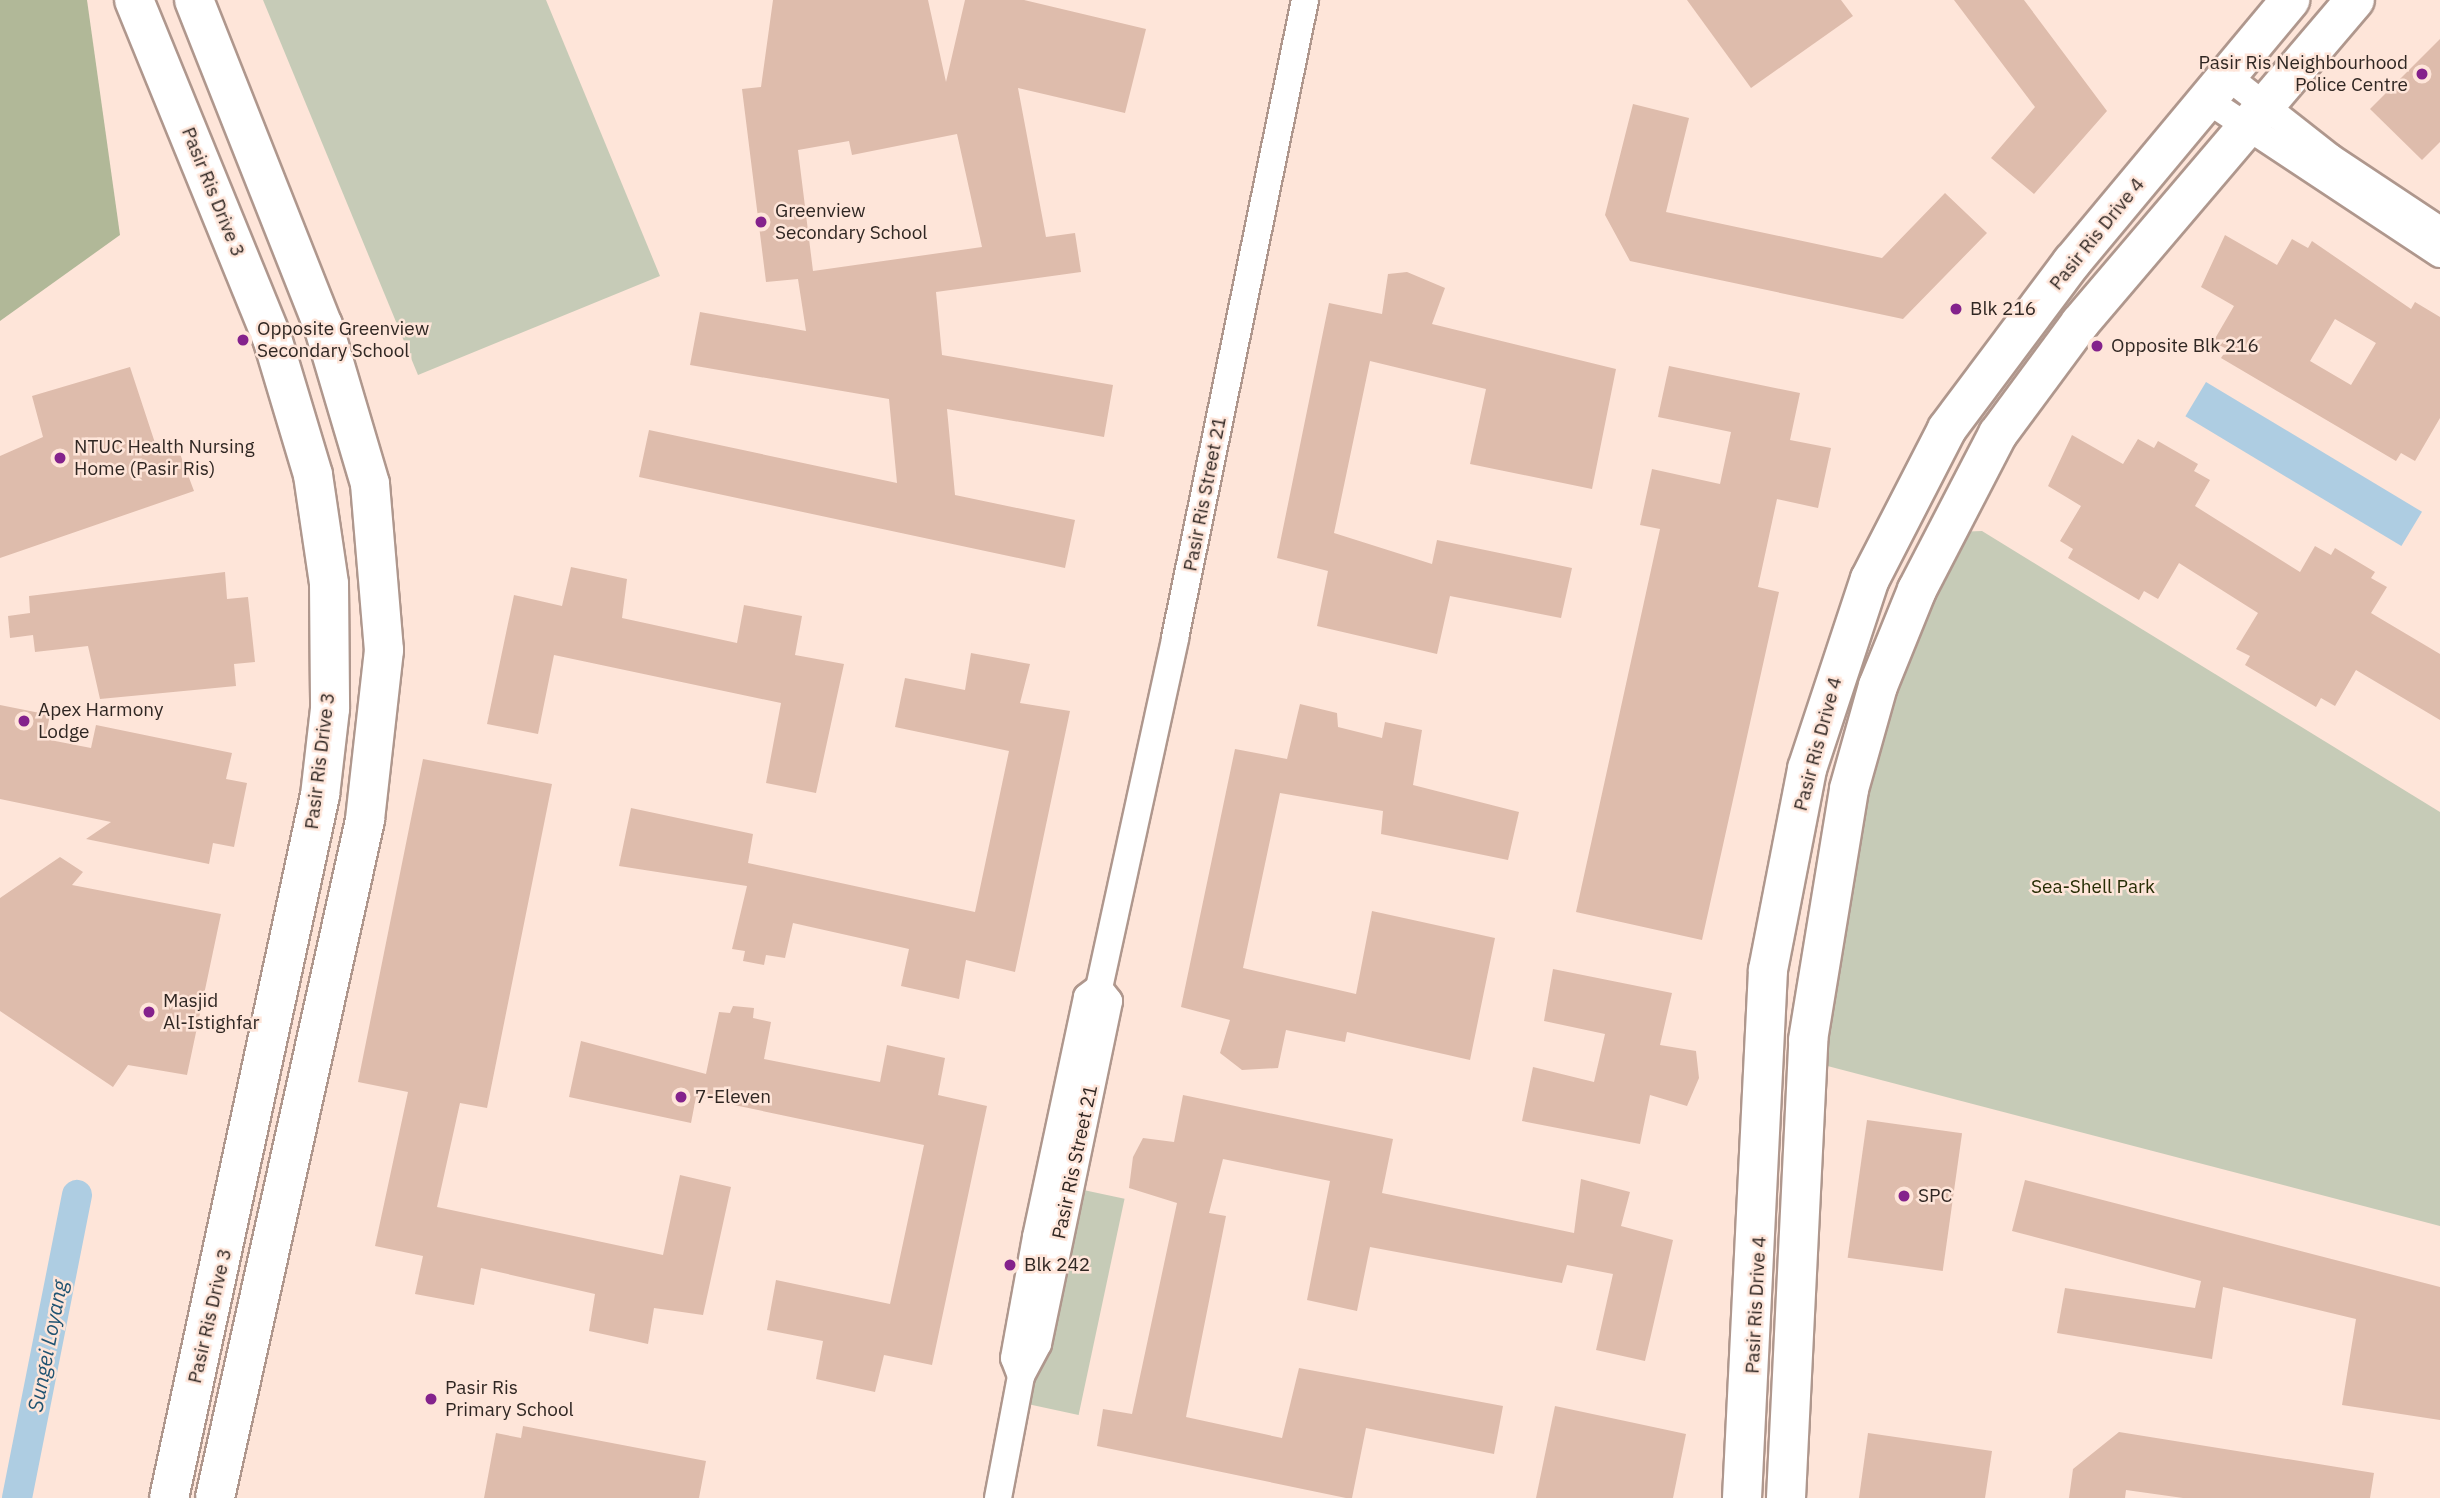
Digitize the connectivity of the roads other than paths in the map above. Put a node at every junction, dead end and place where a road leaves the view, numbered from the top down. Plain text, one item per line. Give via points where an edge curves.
1 (134, 0) edge
2 (194, 0) edge
3 (1305, 0) edge
4 (2290, 0) edge
5 (2355, 0) edge
6 (2217, 88) junction
7 (2255, 118) junction
8 (2440, 230) edge
9 (2440, 254) edge
10 (169, 1498) edge
11 (215, 1498) edge
12 (998, 1498) edge
13 (1742, 1498) edge
14 (1786, 1498) edge

1 - 10 street, Pasir Ris Drive 3 via 272,338 313,475 329,584 330,709 320,796
2 - 11 street via 323,325 370,484 384,650 365,820
3 - 12 street, Pasir Ris Street 21 via 1099,988 1109,1001 1038,1344 1021,1376
4 - 6 street, Pasir Ris Drive 4
5 - 7 street
6 - 7 street
6 - 13 street, Pasir Ris Drive 4 via 2072,262 1947,429 1870,579 1825,706 1768,970
7 - 8 street
7 - 9 street
7 - 14 street via 2080,323 1998,434 1921,581 1878,686 1849,789 1808,1040

